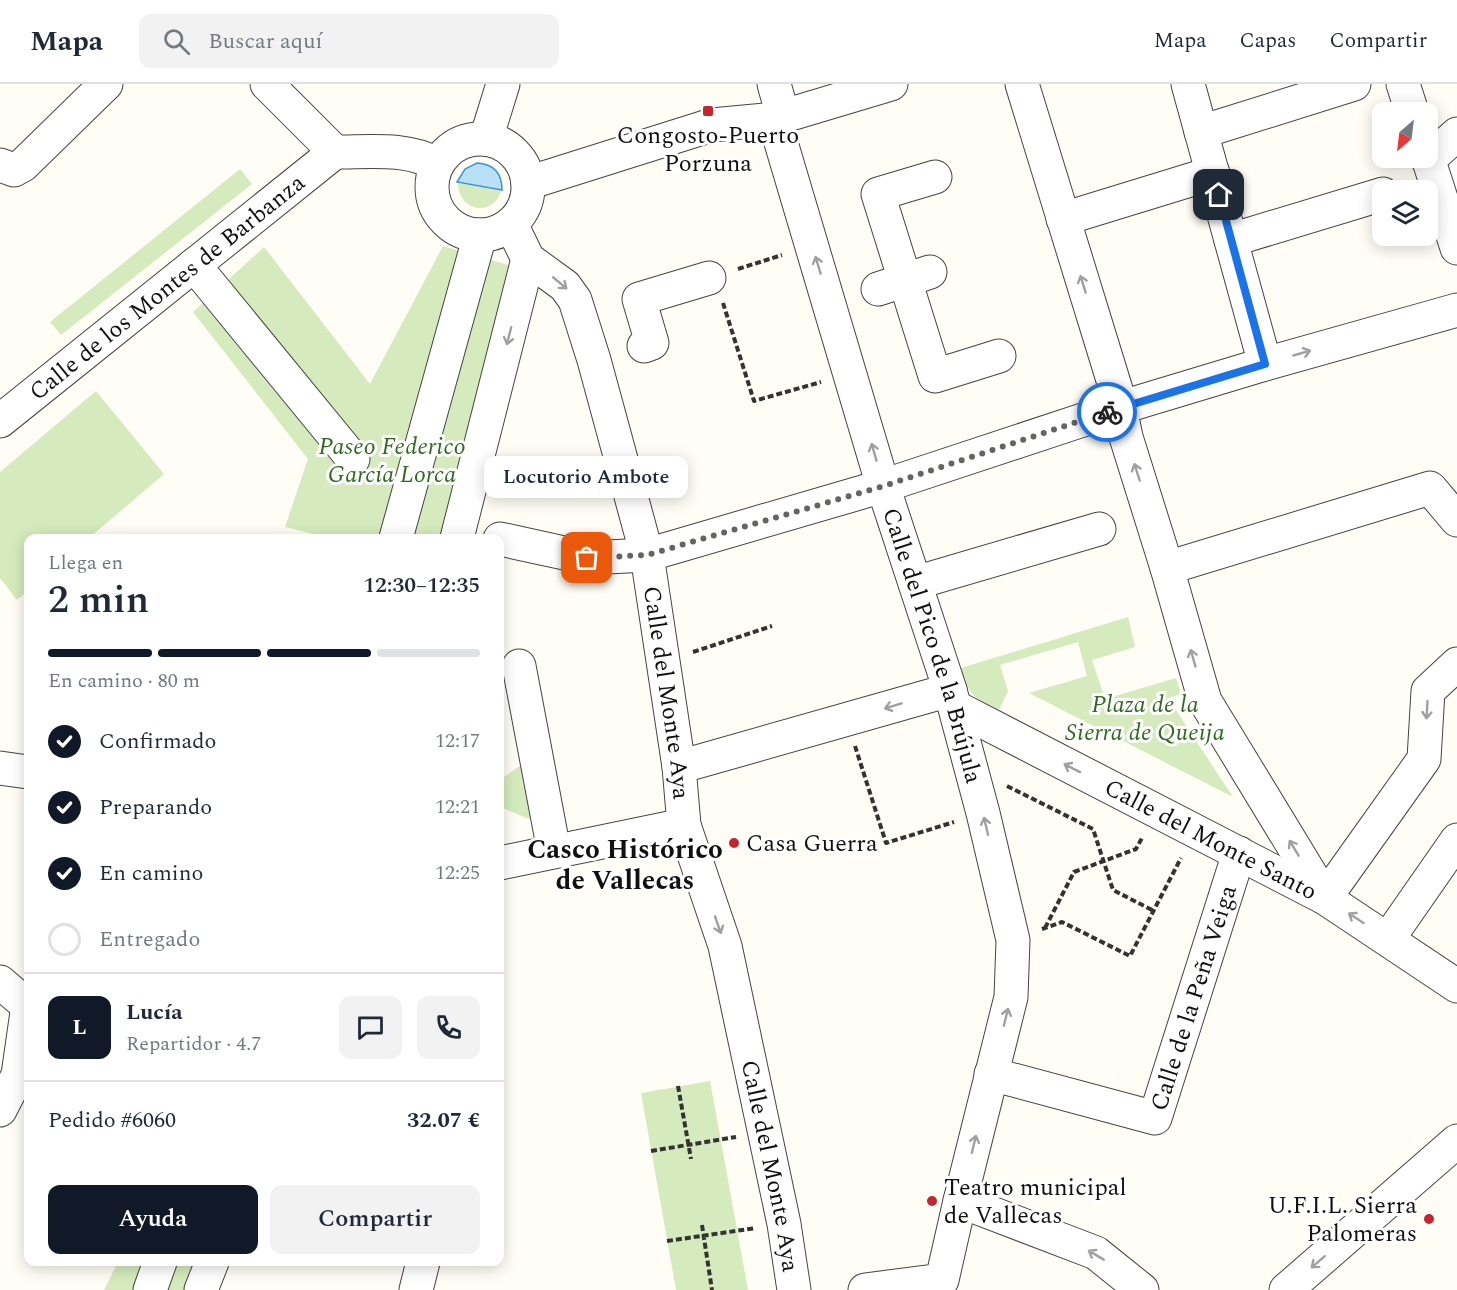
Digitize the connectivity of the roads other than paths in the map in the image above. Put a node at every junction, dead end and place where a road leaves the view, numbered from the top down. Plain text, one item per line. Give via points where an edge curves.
1 (106, 84) edge
2 (267, 84) edge
3 (503, 84) edge
4 (774, 84) edge
5 (891, 84) edge
6 (1022, 84) edge
7 (1188, 84) edge
8 (1354, 84) edge
9 (1403, 84) edge
10 (1409, 102) edge
11 (778, 118) junction
12 (1201, 132) junction
13 (1457, 134) edge
14 (486, 139) junction
15 (335, 152) junction
16 (1438, 156) edge
17 (437, 164) junction
18 (0, 165) edge
19 (1426, 168) edge
20 (1431, 168) edge
21 (1213, 172) junction
22 (935, 177) dead end
23 (1408, 180) edge
24 (528, 183) junction
25 (1372, 197) edge
26 (1063, 219) junction
27 (511, 224) junction
28 (480, 235) junction
29 (1231, 240) junction
30 (1457, 248) edge
31 (528, 259) junction
32 (194, 265) junction
33 (722, 282) road end
34 (1457, 310) edge
35 (644, 346) dead end
36 (999, 356) dead end
37 (1265, 364) junction
38 (1119, 408) junction
39 (0, 420) edge
40 (353, 459) dead end
41 (884, 486) junction
42 (1457, 520) edge
43 (1099, 529) dead end
44 (458, 533) edge
45 (397, 534) edge
46 (504, 540) edge
47 (647, 555) junction
48 (1167, 568) junction
49 (915, 583) junction
50 (1457, 664) edge
51 (519, 666) dead end
52 (955, 708) junction
53 (679, 767) junction
54 (0, 768) edge
55 (24, 771) edge
56 (684, 825) junction
57 (1457, 840) edge
58 (554, 851) junction
59 (1239, 853) junction
60 (504, 862) edge
61 (1325, 898) junction
62 (1388, 939) junction
63 (0, 982) edge
64 (1457, 986) edge
65 (24, 1002) edge
66 (24, 1033) edge
67 (991, 1074) junction
68 (0, 1110) edge
69 (1457, 1141) edge
70 (960, 1201) junction
71 (159, 1266) edge
72 (210, 1266) edge
73 (422, 1266) edge
74 (150, 1290) edge
75 (201, 1290) edge
76 (416, 1290) edge
77 (794, 1290) edge
78 (866, 1290) edge
79 (1142, 1290) edge
80 (1286, 1290) edge

1 - 18 street via 22,165 14,170
2 - 15 street
3 - 14 street
4 - 11 street, Calle del Pico de la Brújula
5 - 11 street
6 - 26 street
7 - 12 street
8 - 12 street
9 - 10 street
11 - 24 street via 712,125
41 -> 11 street, Calle del Pico de la Brújula
12 - 21 street
13 - 16 street
14 - 17 street via 465,140 450,148
14 - 24 street via 512,151 524,166
15 - 17 street via 406,152
15 - 32 street, Calle de los Montes de Barbanza
17 - 28 street via 432,180 439,212 465,233
19 - 23 street
20 - 30 street
21 - 26 street
21 - 29 street
22 - 36 street via 878,194 935,376
24 - 27 street via 527,200
25 - 29 street
38 -> 26 street
27 - 28 street via 498,232
27 - 31 street, Calle del Monte Aya
28 - 45 street
29 - 37 street
31 -> 44 street
31 -> 47 street, Calle del Monte Aya via 565,286 575,300
32 - 39 street, Calle de los Montes de Barbanza
32 - 40 street
33 - 35 street via 639,299 652,343
37 -> 34 street
37 - 38 street
38 - 41 street
48 -> 38 street
41 - 47 street
41 - 49 street, Calle del Pico de la Brújula
42 - 48 street via 1430,488
43 - 49 street
46 - 47 street via 587,558
47 - 53 street, Calle del Monte Aya
61 -> 48 street via 1205,701
49 - 52 street, Calle del Pico de la Brújula
50 -> 61 street via 1428,691 1424,759
51 - 58 street
52 -> 53 street via 847,720
59 -> 52 street, Calle del Monte Santo
67 -> 52 street, Calle del Pico de la Brújula via 1011,997 1012,940
53 - 56 street, Calle del Monte Aya
54 - 55 street
56 - 58 street
56 -> 77 street, Calle del Monte Aya via 725,946 784,1224
57 - 62 street
58 - 60 street
59 - 61 street, Calle del Monte Santo
59 - 67 street, Calle de la Peña Veiga via 1155,1118
62 -> 61 street, Calle del Monte Santo
62 - 64 street, Calle del Monte Santo
63 - 65 street
66 - 68 street via 18,1075
70 -> 67 street, Calle del Pico de la Brújula
69 -> 80 street
70 - 78 street, Calle del Pico de la Brújula via 942,1280
79 -> 70 street via 1096,1253
71 - 74 street
72 - 75 street
73 - 76 street

